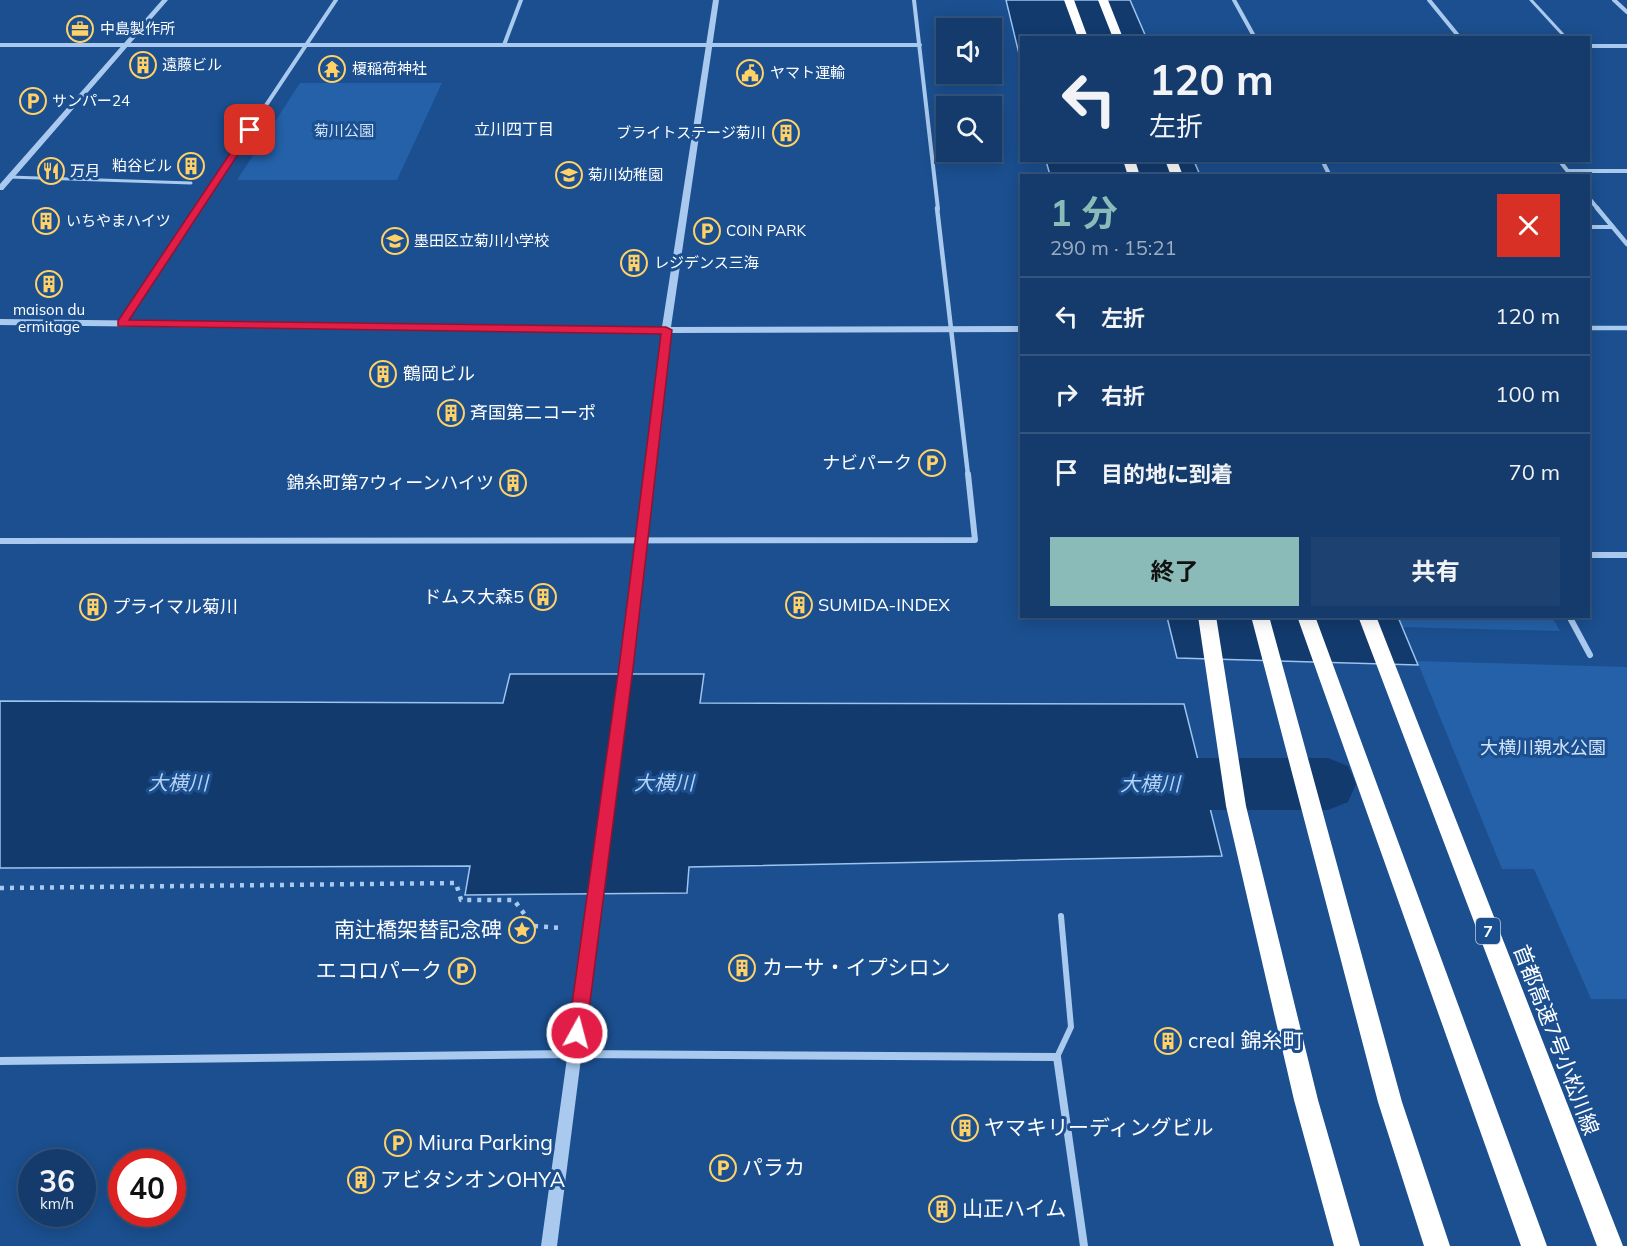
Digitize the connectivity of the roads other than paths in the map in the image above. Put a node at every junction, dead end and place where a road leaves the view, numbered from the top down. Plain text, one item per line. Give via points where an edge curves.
1 (165, 0) edge
2 (336, 0) edge
3 (521, 0) edge
4 (716, 0) edge
5 (914, 0) edge
6 (1069, 0) edge
7 (1103, 0) edge
8 (1234, 0) edge
9 (1429, 0) edge
10 (1531, 0) edge
11 (1614, 0) edge
12 (1627, 12) edge
13 (1082, 36) edge
14 (1118, 36) edge
15 (1254, 36) edge
16 (1458, 36) edge
17 (1564, 36) edge
18 (127, 44) junction
19 (0, 45) edge
20 (306, 45) junction
21 (504, 45) junction
22 (709, 45) junction
23 (920, 45) junction
24 (1590, 46) edge
25 (1627, 46) edge
26 (1627, 171) edge
27 (1570, 173) edge
28 (9, 177) junction
29 (191, 183) dead end
30 (0, 188) edge
31 (1590, 199) edge
32 (1590, 227) edge
33 (1613, 227) junction
34 (1627, 244) edge
35 (0, 322) edge
36 (122, 323) junction
37 (1590, 328) edge
38 (1627, 328) edge
39 (1020, 329) edge
40 (666, 330) junction
41 (951, 331) junction
42 (0, 541) edge
43 (640, 541) junction
44 (1590, 555) edge
45 (1627, 555) edge
46 (1207, 618) edge
47 (1261, 618) edge
48 (1307, 618) edge
49 (1368, 618) edge
50 (1570, 618) edge
51 (1590, 656) dead end
52 (1061, 916) dead end
53 (574, 1054) junction
54 (1057, 1057) junction
55 (0, 1061) edge
56 (549, 1246) edge
57 (1084, 1246) edge
58 (1347, 1246) edge
59 (1437, 1246) edge
60 (1534, 1246) edge
61 (1610, 1246) edge

1 - 18 street
2 - 20 street
3 - 21 street
4 - 22 street
5 - 23 street
6 - 13 highway
7 - 14 highway
8 - 15 street
9 - 16 street
10 - 17 lane
11 - 12 street
18 - 19 street
18 - 20 street
18 - 28 street
20 - 21 street
20 - 36 street
21 - 22 street
22 - 23 street
22 - 40 street
23 - 41 street
24 - 25 street
26 - 27 street
28 - 29 lane
28 - 30 street
31 - 33 street
32 - 33 lane
33 - 34 street
35 - 36 street
36 - 40 street
37 - 38 street
39 - 41 street
40 - 41 street
40 - 43 street
41 - 43 street via 975,540
42 - 43 street
43 - 53 street
44 - 45 street
46 - 58 highway via 1236,806 1306,1100
47 - 59 highway via 1390,1102
48 - 60 highway
49 - 61 highway, 首都高速7号小松川線 / 7
50 - 51 street
52 - 54 lane via 1071,1027
53 - 54 street
53 - 55 street
53 - 56 street
54 - 57 street

